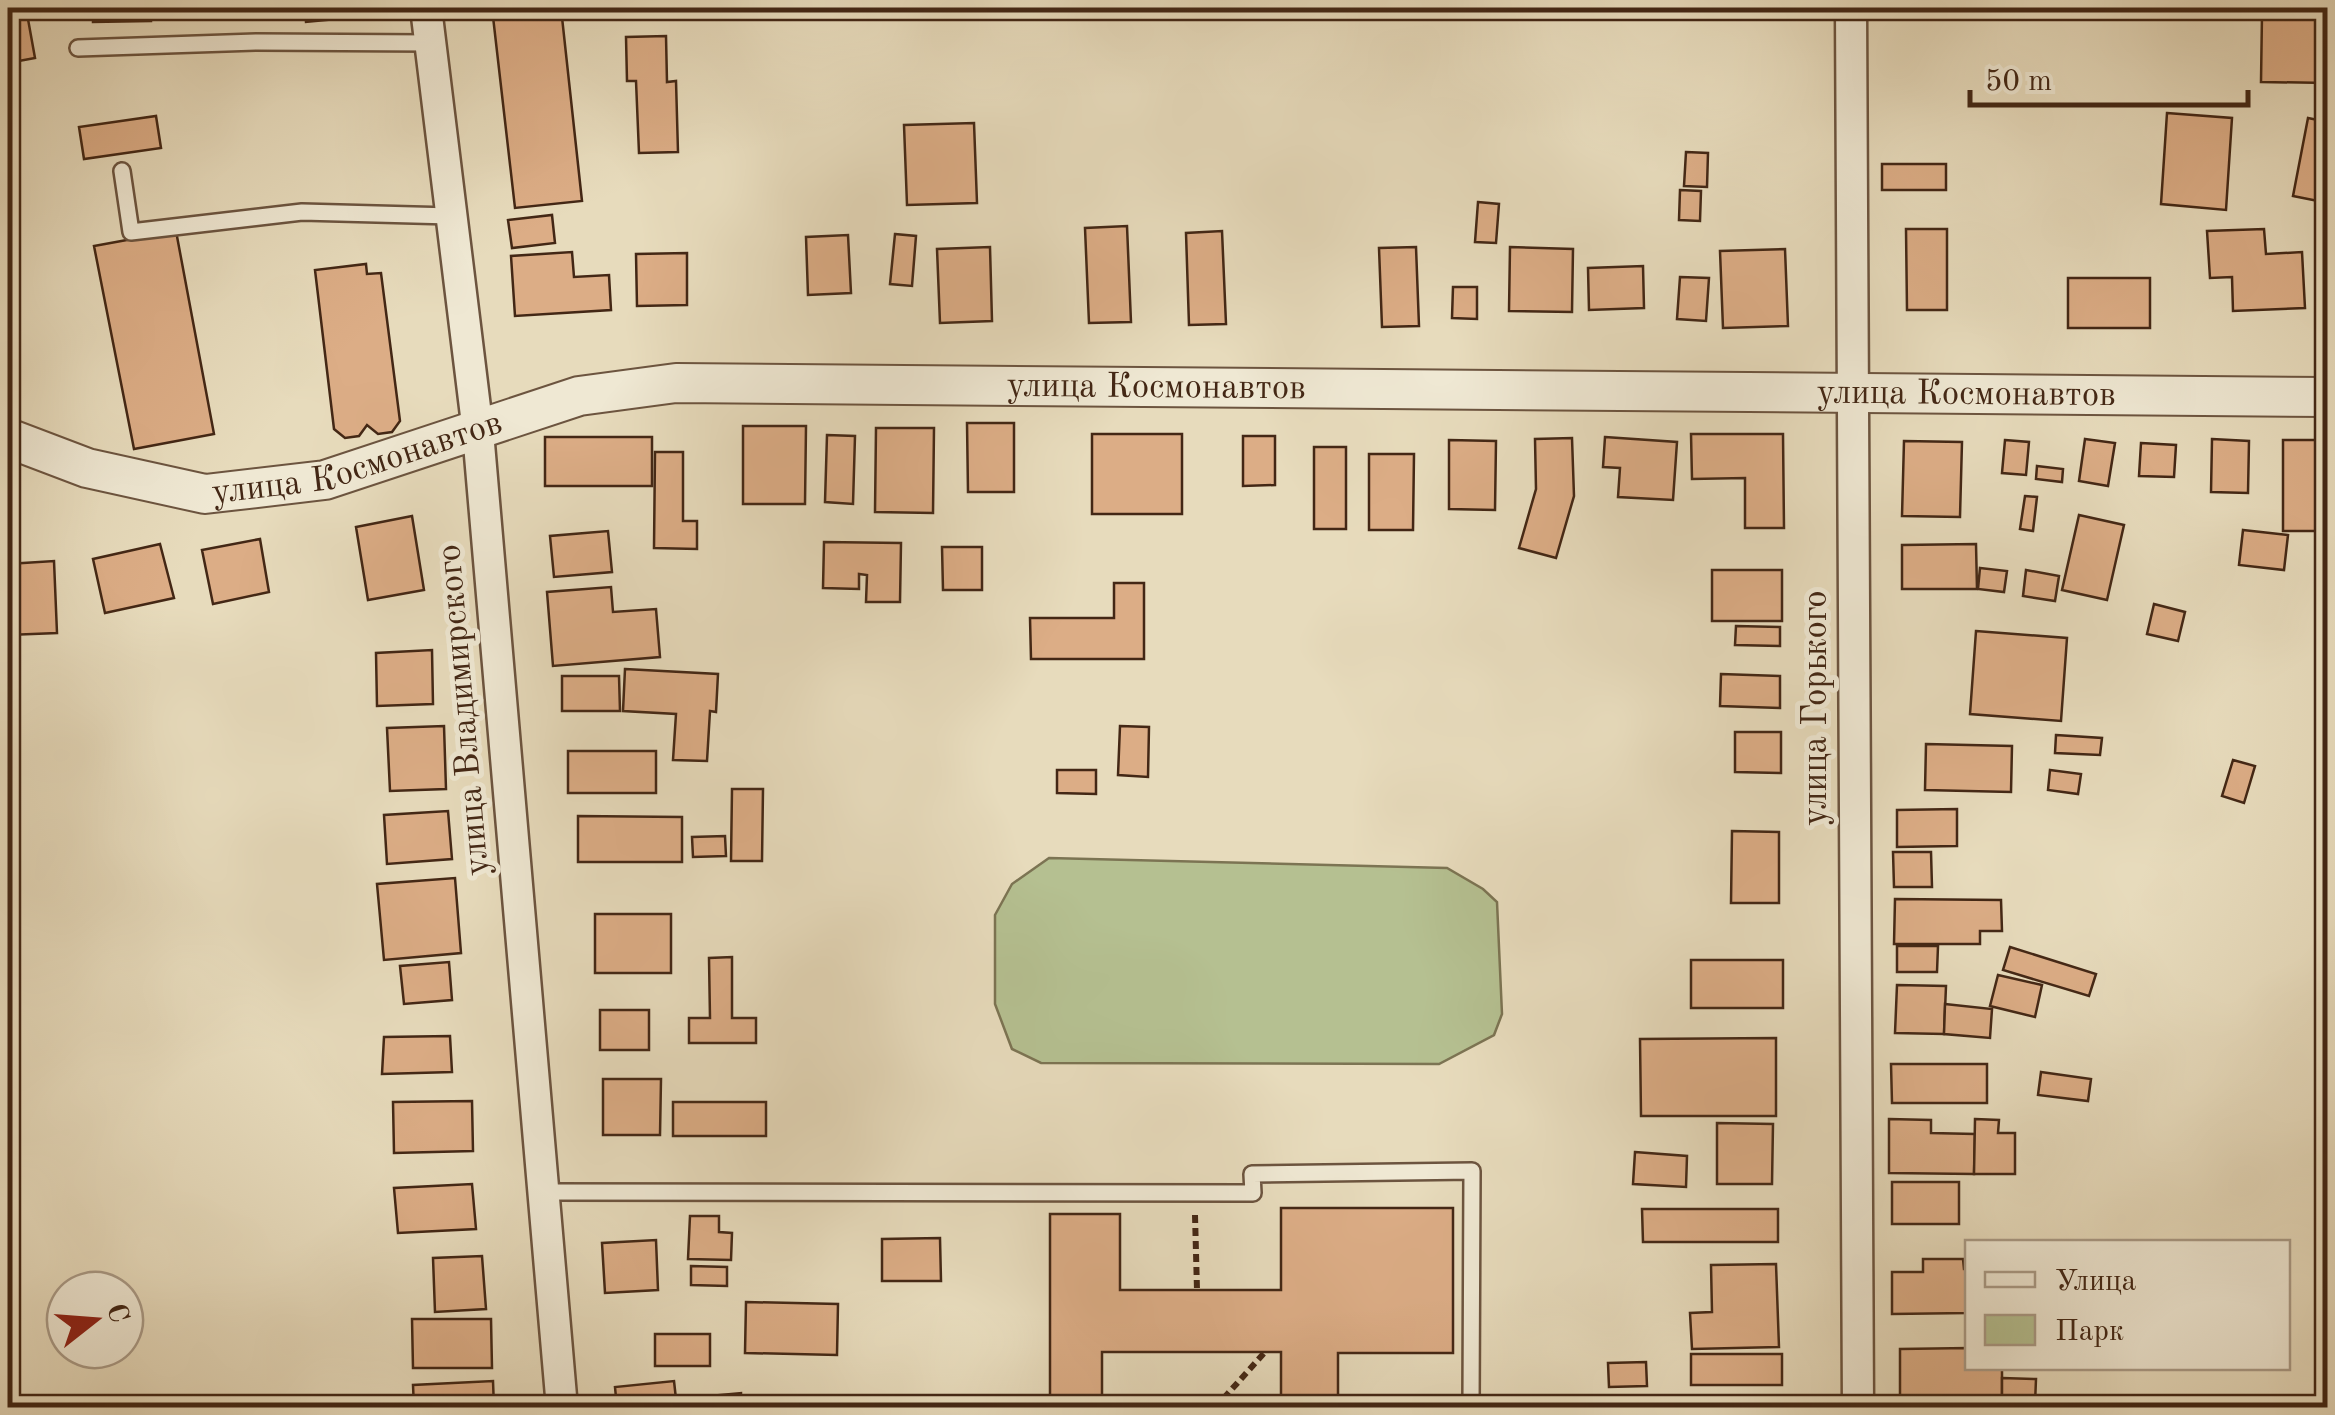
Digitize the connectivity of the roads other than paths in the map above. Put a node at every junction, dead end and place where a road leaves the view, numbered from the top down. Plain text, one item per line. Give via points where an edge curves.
1 (426, 8) edge
2 (1851, 8) edge
3 (430, 42) junction
4 (78, 48) dead end
5 (122, 171) dead end
6 (452, 216) junction
7 (1852, 393) junction
8 (2328, 397) edge
9 (478, 432) junction
10 (8, 438) edge
11 (544, 1192) junction
12 (562, 1408) edge
13 (1471, 1408) edge
14 (1858, 1408) edge

1 - 3 street, улица Владимирского
2 - 7 street, улица Горького
3 - 4 lane
3 - 6 street, улица Владимирского
5 - 6 lane via 131,232 302,212
6 - 9 street, улица Владимирского
7 - 8 street, улица Космонавтов
7 - 9 street, улица Космонавтов via 676,383 579,396
7 - 14 street, улица Горького
9 - 10 street, улица Космонавтов via 325,480 205,494 87,468
9 - 11 street, улица Владимирского
11 - 12 street, улица Владимирского
11 - 13 lane via 1253,1192 1252,1174 1472,1171

